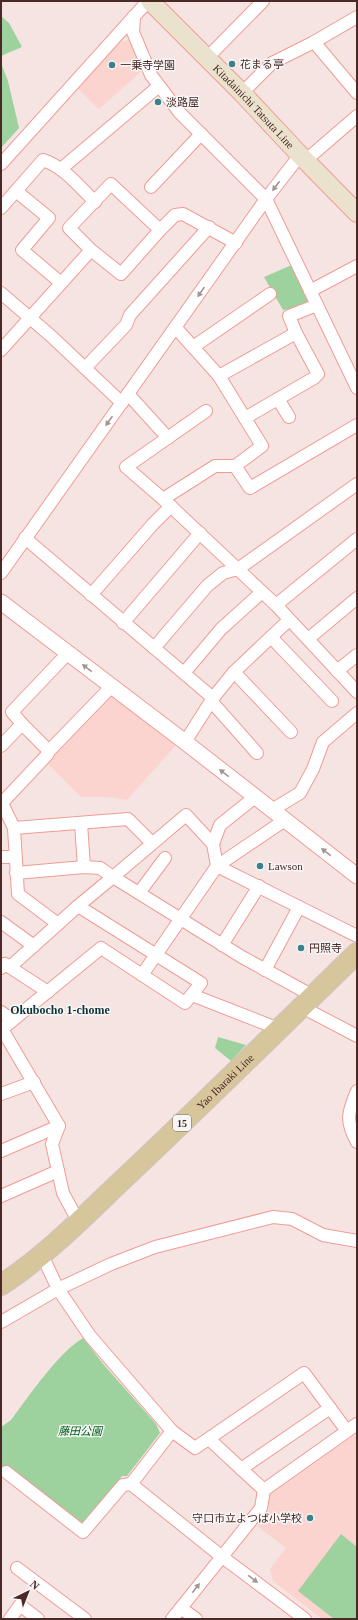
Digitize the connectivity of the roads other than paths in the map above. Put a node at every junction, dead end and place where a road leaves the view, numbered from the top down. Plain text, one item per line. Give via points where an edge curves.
1 (149, 1) edge
2 (263, 1) edge
3 (134, 16) junction
4 (357, 17) edge
5 (314, 42) junction
6 (207, 58) junction
7 (159, 86) junction
8 (242, 93) junction
9 (357, 93) edge
10 (357, 116) edge
11 (201, 134) junction
12 (303, 158) junction
13 (1, 164) edge
14 (61, 168) junction
15 (151, 187) dead end
16 (16, 191) junction
17 (266, 199) junction
18 (95, 202) junction
19 (1, 208) edge
20 (357, 213) edge
21 (209, 227) junction
22 (160, 230) junction
23 (236, 243) junction
24 (91, 250) junction
25 (357, 266) edge
26 (61, 283) junction
27 (310, 291) junction
28 (1, 293) edge
29 (270, 294) dead end
30 (317, 305) junction
31 (30, 318) junction
32 (176, 328) junction
33 (296, 334) junction
34 (193, 347) junction
35 (1, 350) edge
36 (85, 368) junction
37 (219, 376) junction
38 (357, 388) edge
39 (125, 398) junction
40 (278, 399) junction
41 (206, 410) dead end
42 (289, 417) dead end
43 (245, 418) junction
44 (357, 425) edge
45 (168, 438) junction
46 (235, 466) junction
47 (357, 484) edge
48 (167, 503) junction
49 (200, 533) junction
50 (25, 538) junction
51 (357, 539) edge
52 (238, 569) junction
53 (1, 573) edge
54 (262, 592) junction
55 (91, 595) junction
56 (357, 598) edge
57 (1, 602) edge
58 (276, 605) junction
59 (289, 620) junction
60 (124, 623) junction
61 (271, 637) junction
62 (308, 639) junction
63 (154, 648) junction
64 (68, 654) junction
65 (357, 654) edge
66 (337, 671) junction
67 (234, 672) junction
68 (184, 673) junction
69 (111, 687) junction
70 (357, 692) edge
71 (212, 699) junction
72 (332, 701) dead end
73 (357, 713) edge
74 (22, 724) junction
75 (291, 732) dead end
76 (185, 742) junction
77 (1, 746) edge
78 (49, 751) junction
79 (257, 753) dead end
80 (255, 797) junction
81 (1, 802) edge
82 (272, 810) junction
83 (285, 820) junction
84 (81, 823) junction
85 (14, 828) junction
86 (152, 844) junction
87 (213, 844) junction
88 (15, 856) junction
89 (1, 857) edge
90 (165, 858) dead end
91 (217, 866) junction
92 (84, 867) junction
93 (16, 873) junction
94 (357, 876) edge
95 (113, 878) junction
96 (258, 886) junction
97 (139, 893) junction
98 (78, 906) junction
99 (299, 906) junction
100 (181, 919) junction
101 (1, 922) edge
102 (58, 924) junction
103 (357, 936) edge
104 (222, 945) junction
105 (34, 946) junction
106 (357, 953) edge
107 (156, 955) junction
108 (5, 967) edge
109 (265, 970) junction
110 (142, 975) junction
111 (48, 992) junction
112 (192, 995) junction
113 (307, 1002) junction
114 (1, 1012) edge
115 (12, 1020) junction
116 (279, 1029) junction
117 (357, 1036) edge
118 (6, 1049) edge
119 (34, 1082) junction
120 (357, 1091) edge
121 (1, 1094) edge
122 (59, 1126) junction
123 (357, 1142) edge
124 (1, 1151) edge
125 (58, 1171) junction
126 (1, 1196) edge
127 (78, 1221) junction
128 (357, 1241) edge
129 (42, 1255) junction
130 (1, 1285) edge
131 (58, 1289) junction
132 (1, 1322) edge
133 (330, 1408) junction
134 (357, 1424) edge
135 (172, 1431) junction
136 (347, 1431) junction
137 (209, 1439) junction
138 (241, 1469) junction
139 (6, 1472) dead end
140 (131, 1484) junction
141 (264, 1490) junction
142 (221, 1556) junction
143 (17, 1568) dead end
144 (181, 1608) junction
145 (10, 1619) edge
146 (38, 1619) edge
147 (85, 1619) edge
148 (172, 1619) edge
149 (196, 1619) edge
150 (305, 1619) edge

1 - 3 street
1 - 6 main road, Kitadainichi Tatsuta Line
2 - 6 street
3 - 7 street via 133,32 151,75
3 - 13 street
4 - 5 street
5 - 8 street via 272,63
5 - 9 street
6 - 8 main road, Kitadainichi Tatsuta Line
7 - 11 street via 179,112
7 - 14 street
8 - 12 main road, Kitadainichi Tatsuta Line
10 - 12 street
11 - 15 street
11 - 17 street
12 -> 17 street
12 - 20 main road, Kitadainichi Tatsuta Line
14 - 16 street via 43,160
14 - 18 street
16 - 19 street
16 - 26 street via 49,218 22,250
17 - 23 street
17 - 27 street
18 - 22 street via 111,184
18 - 24 street via 69,228
21 - 22 street via 183,214 175,215
21 - 23 street
21 - 36 street via 130,315 126,325
22 - 24 street via 121,274
23 -> 32 street
24 - 26 street
25 - 27 street
26 - 31 street
27 - 30 street
28 - 31 street
29 - 34 street
30 - 33 street via 289,316
30 - 38 street
31 - 35 street
31 - 36 street
32 - 34 street
32 - 39 street
33 - 37 street
33 - 40 street via 318,374
34 - 37 street
36 - 39 street
37 - 43 street
39 - 45 street
39 -> 50 street
40 - 42 street
40 - 43 street
41 - 45 street
43 - 46 street via 262,446
44 - 46 street via 250,488
45 - 48 street via 126,467
46 - 48 street via 215,466
47 - 52 street
48 - 49 street
48 - 55 street via 153,524
49 - 52 street
49 - 60 street
50 - 53 street
50 - 55 street
51 - 58 street
52 - 54 street
52 - 63 street via 223,573 207,586
54 - 58 street
54 - 68 street via 221,629
55 - 60 street
56 - 62 street
57 - 64 street
58 - 59 street
59 - 61 street
59 - 62 street
60 - 63 street
61 - 67 street
61 - 72 street
62 - 66 street
63 - 68 street
69 -> 64 street
64 - 74 street via 12,712
65 - 66 street
66 - 70 street
67 - 71 street
67 - 75 street
68 - 71 street
69 - 76 street
69 - 78 street
71 - 76 street
71 - 79 street
73 - 82 street via 323,742 300,793
74 - 77 street
74 - 78 street
80 -> 76 street
78 - 81 street
80 - 82 street
80 - 87 street via 220,825
81 - 85 street
82 - 83 street
83 - 91 street
94 -> 83 street
84 - 85 street
84 - 86 street via 128,819
84 - 92 street
85 - 88 street
86 - 87 street via 186,815
86 - 95 street
87 - 91 street
88 - 89 street
88 - 93 street
90 - 97 street
91 - 96 street
91 - 100 street
92 - 93 street
92 - 95 street via 100,868
93 - 102 street via 18,894
95 - 97 street
95 - 98 street
96 - 99 street
96 - 104 street
97 - 100 street
98 - 102 street
98 - 107 street
99 - 103 street
99 - 109 street
100 - 104 street
100 - 107 street
101 - 105 street
102 - 105 street
104 - 109 street
105 - 108 street
106 - 113 main road, Yao Ibaraki Line / 15
107 - 110 street
107 - 112 street via 201,983
108 - 111 street
109 - 113 street
110 - 111 street via 102,948
110 - 112 street via 185,1003
111 - 115 street
112 - 116 street
113 - 116 main road, Yao Ibaraki Line / 15
113 - 117 street
114 - 115 street
115 - 118 street via 2,1028
116 - 127 main road, Yao Ibaraki Line / 15
118 - 119 street
119 - 121 street
119 - 122 street
120 - 123 street via 348,1121
122 - 124 street
122 - 125 street via 52,1144
125 - 126 street
125 - 127 street via 63,1193
127 - 129 main road, Yao Ibaraki Line / 15
128 - 131 street via 323,1235 292,1219 273,1217 155,1246
129 - 130 main road, Yao Ibaraki Line / 15
129 - 131 street
131 - 132 street
131 - 135 street via 90,1336
133 - 136 street
133 - 137 street via 304,1373
133 - 138 street
134 - 136 street
135 - 137 street via 195,1448
135 - 140 street
136 - 141 street
137 - 138 street
138 - 141 street
139 - 140 street via 84,1532 123,1484
140 - 142 street
141 - 142 street via 261,1508
144 -> 142 street
142 -> 150 street
143 - 147 street
144 - 148 street
144 - 149 street
145 - 146 street via 20,1605

